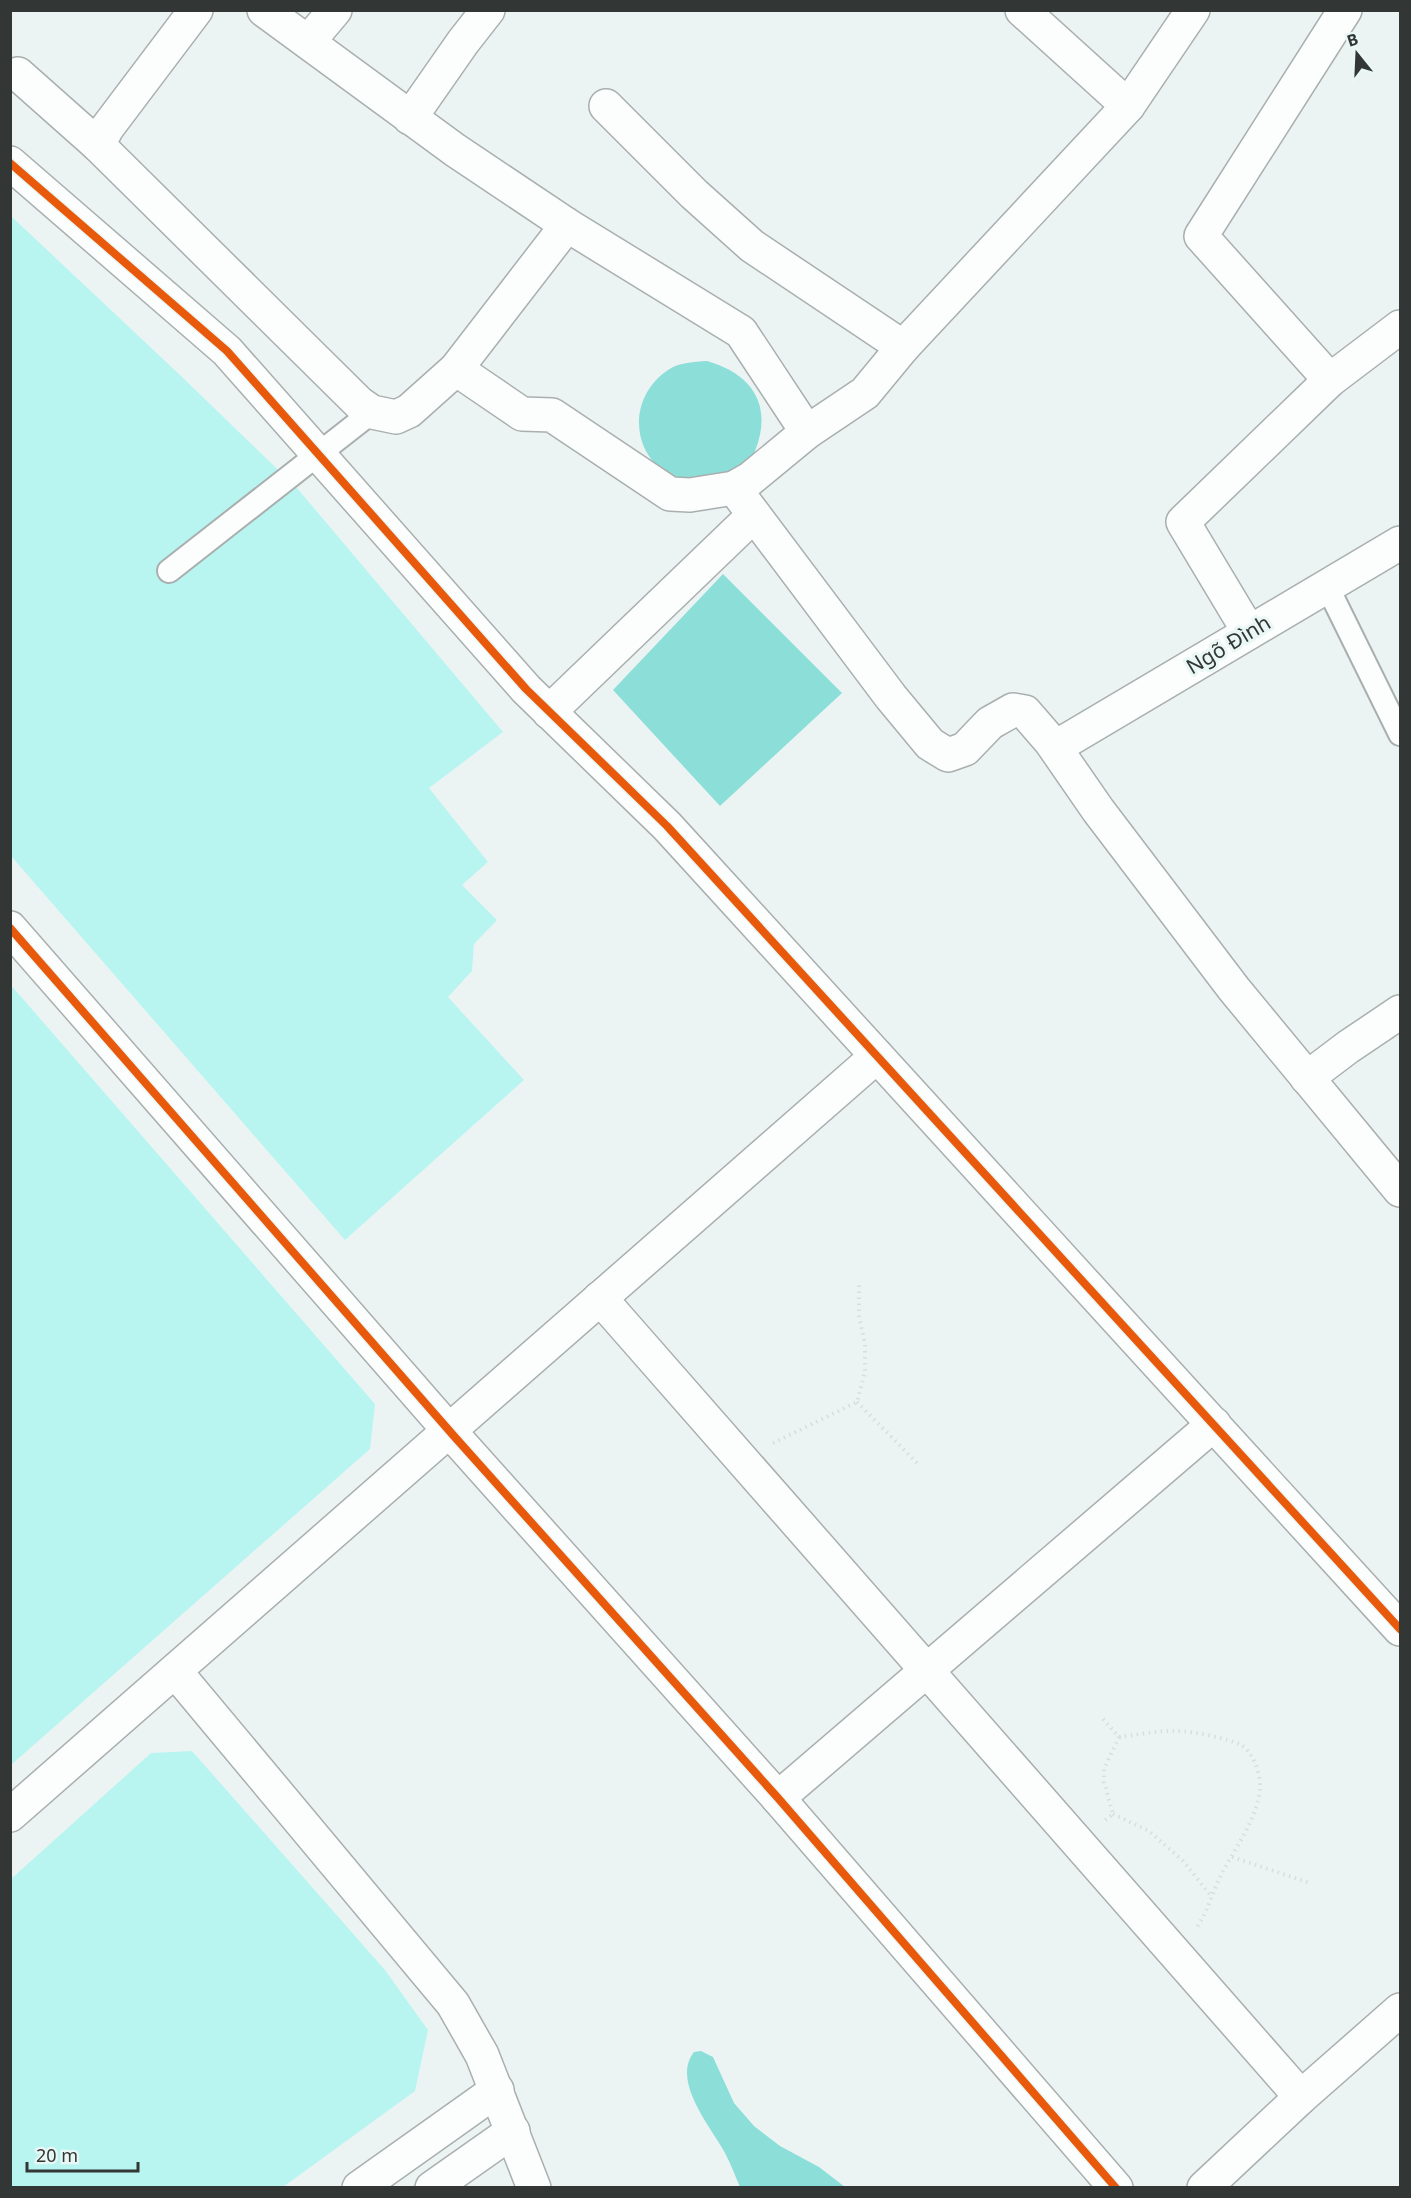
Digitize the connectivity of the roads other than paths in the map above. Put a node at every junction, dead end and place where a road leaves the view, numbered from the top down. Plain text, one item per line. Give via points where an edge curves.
1 (196, 10) edge
2 (264, 10) edge
3 (334, 10) edge
4 (488, 10) edge
5 (1022, 10) edge
6 (1193, 10) edge
7 (1345, 10) edge
8 (308, 42) junction
9 (18, 74) dead end
10 (606, 106) dead end
11 (1128, 106) junction
12 (410, 118) junction
13 (98, 145) junction
14 (10, 163) edge
15 (567, 225) junction
16 (1401, 327) edge
17 (903, 347) junction
18 (456, 369) junction
19 (1330, 380) junction
20 (372, 412) junction
21 (807, 432) junction
22 (318, 454) junction
23 (734, 488) junction
24 (754, 515) junction
25 (1401, 543) edge
26 (169, 570) dead end
27 (1327, 586) junction
28 (1249, 632) junction
29 (549, 712) junction
30 (1401, 734) edge
31 (1056, 747) junction
32 (10, 928) edge
33 (1401, 1012) edge
34 (877, 1056) junction
35 (1307, 1078) junction
36 (1401, 1190) edge
37 (600, 1298) junction
38 (1214, 1424) junction
39 (449, 1431) junction
40 (1401, 1629) edge
41 (926, 1670) junction
42 (175, 1671) junction
43 (778, 1798) junction
44 (10, 1815) edge
45 (1401, 2010) edge
46 (497, 2090) junction
47 (1301, 2097) junction
48 (513, 2131) junction
49 (359, 2187) edge
50 (432, 2187) edge
51 (534, 2187) edge
52 (1116, 2187) edge
53 (1204, 2187) edge

1 - 13 street
2 - 8 street
3 - 8 street
4 - 12 street
5 - 11 street
6 - 11 street
7 - 19 street via 1201,237
8 - 12 street
9 - 13 street
10 - 17 street via 752,246
11 - 17 street
12 - 15 street
13 - 20 street via 316,363
14 - 22 street via 227,351
15 - 18 street
15 - 21 street via 741,333
16 - 19 street
17 - 21 street via 865,393
18 - 20 street via 408,411 396,417
18 - 23 street via 522,414 552,414 670,494
19 - 28 street via 1183,522
20 - 22 lane
21 - 23 street
22 - 26 lane
22 - 29 street
23 - 24 street
24 - 29 street
24 - 31 street via 930,744 948,755 965,749 990,723 1012,710 1025,712
25 - 27 street, Ngõ Đình
27 - 28 street, Ngõ Đình
27 - 30 lane
28 - 31 street, Ngõ Đình
29 - 34 street via 667,826
31 - 35 street via 1098,810
32 - 39 street
33 - 35 street
34 - 37 street
34 - 38 street
35 - 36 street
37 - 39 street
37 - 41 street
38 - 40 street
38 - 41 street
39 - 42 street
39 - 43 street
41 - 43 street
41 - 47 street
42 - 44 street
42 - 46 street via 453,2004
43 - 52 street
45 - 47 street
46 - 48 street
46 - 49 street
47 - 53 street
48 - 50 street
48 - 51 street

